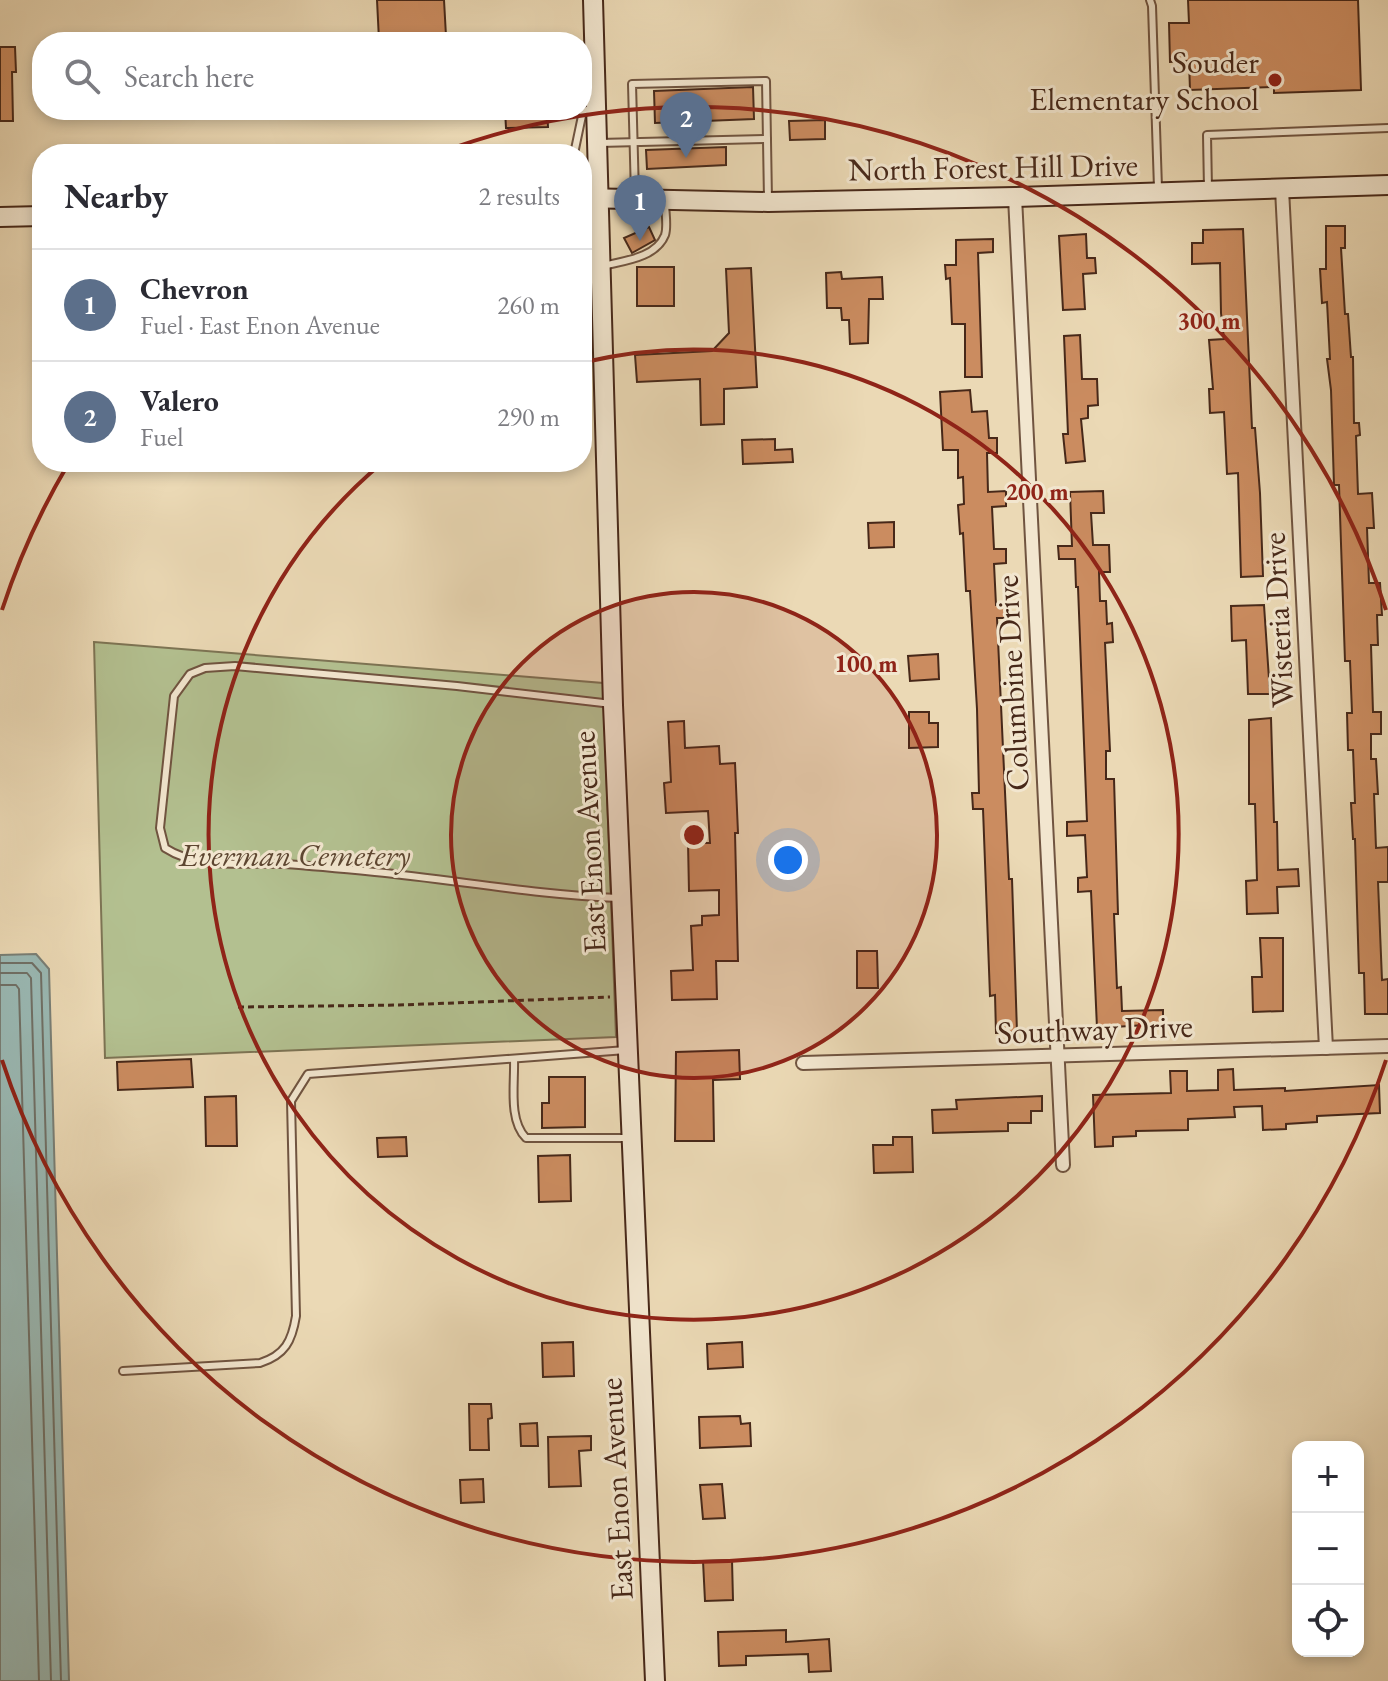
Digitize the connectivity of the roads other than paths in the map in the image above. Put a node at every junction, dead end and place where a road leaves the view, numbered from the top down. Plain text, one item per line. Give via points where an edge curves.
1 (593, 0) edge
2 (1150, 0) edge
3 (597, 107) junction
4 (592, 108) edge
5 (581, 120) edge
6 (1388, 128) edge
7 (767, 139) junction
8 (634, 142) junction
9 (598, 143) junction
10 (576, 144) edge
11 (1388, 185) edge
12 (1282, 189) junction
13 (592, 190) edge
14 (1208, 191) junction
15 (1159, 193) junction
16 (1015, 197) junction
17 (592, 198) edge
18 (636, 199) junction
19 (665, 199) junction
20 (768, 202) junction
21 (592, 205) edge
22 (32, 216) edge
23 (0, 217) edge
24 (601, 266) junction
25 (613, 705) junction
26 (622, 898) junction
27 (1388, 1046) edge
28 (1326, 1048) junction
29 (627, 1050) junction
30 (1056, 1057) junction
31 (514, 1059) junction
32 (803, 1063) dead end
33 (631, 1138) junction
34 (1063, 1165) dead end
35 (123, 1371) dead end
36 (655, 1681) edge

1 - 3 street, East Enon Avenue
2 - 15 lane
3 - 4 lane
3 - 9 street, East Enon Avenue
5 - 10 lane
6 - 14 lane via 1207,135
7 - 8 lane
7 - 8 lane via 766,81 632,84
7 - 20 lane
8 - 9 lane
8 - 18 lane
9 - 13 street, East Enon Avenue
11 - 12 street, North Forest Hill Drive
12 - 14 street, North Forest Hill Drive
12 - 28 street, Wisteria Drive
14 - 15 street, North Forest Hill Drive
15 - 16 street, North Forest Hill Drive
16 - 20 street, North Forest Hill Drive
16 - 30 street, Columbine Drive
17 - 18 street, North Forest Hill Drive
18 - 19 street, North Forest Hill Drive
19 - 20 street, North Forest Hill Drive
19 - 24 lane via 666,230 655,248
21 - 24 street, East Enon Avenue
22 - 23 street
24 - 25 street, East Enon Avenue
25 - 26 street, East Enon Avenue
25 - 26 lane via 235,666 205,668 190,674 174,696 160,828 165,848 207,862 281,864
26 - 29 street, East Enon Avenue
27 - 28 street, Southway Drive
28 - 30 street, Southway Drive
29 - 31 lane
29 - 33 street, East Enon Avenue
30 - 32 street, Southway Drive
30 - 34 street, Columbine Drive
31 - 33 lane via 515,1117 526,1138
31 - 35 lane via 308,1074 291,1101 296,1316 292,1338 283,1352 260,1363
33 - 36 street, East Enon Avenue

